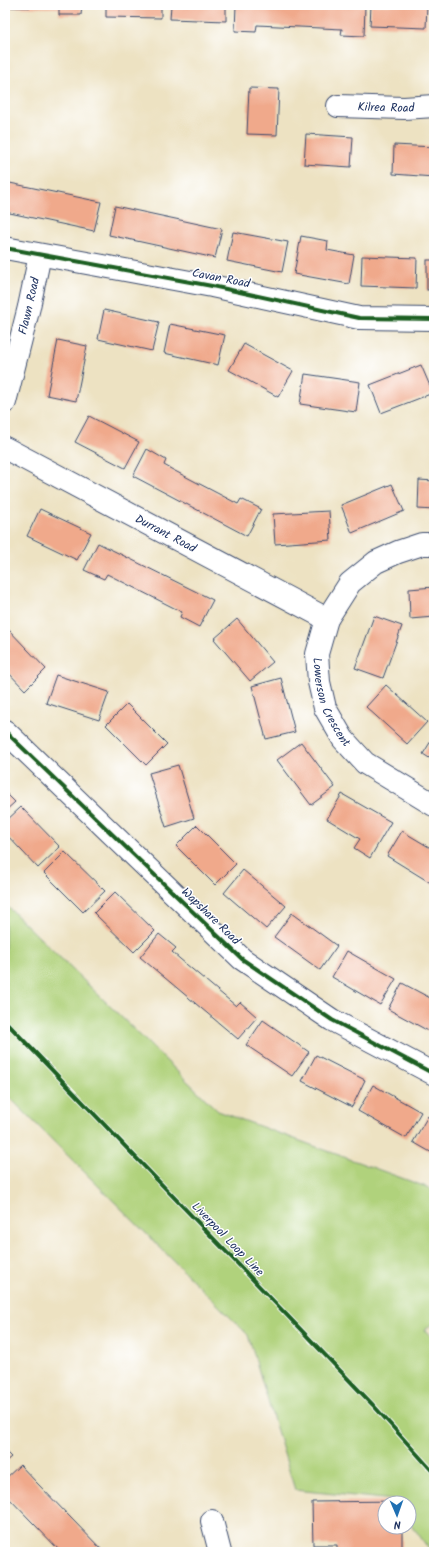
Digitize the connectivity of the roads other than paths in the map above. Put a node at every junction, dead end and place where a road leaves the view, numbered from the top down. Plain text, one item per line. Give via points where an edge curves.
1 (338, 106) dead end
2 (434, 106) edge
3 (5, 248) edge
4 (40, 255) junction
5 (434, 319) edge
6 (5, 402) edge
7 (5, 448) edge
8 (434, 544) edge
9 (327, 619) junction
10 (5, 731) edge
11 (434, 805) edge
12 (434, 1074) edge
13 (212, 1521) dead end
14 (220, 1552) edge

1 - 2 street, Kilrea Road
3 - 4 street, Cavan Road
4 - 5 street, Cavan Road via 212,286 359,318
4 - 6 street, Flawn Road
7 - 9 street, Durrant Road
8 - 9 street, Lowerson Crescent via 422,544 376,562 350,583
9 - 11 street, Lowerson Crescent via 318,654 319,682 325,708 332,721 343,739 366,763
10 - 12 street, Wapshare Road via 242,959 332,1020
13 - 14 street

